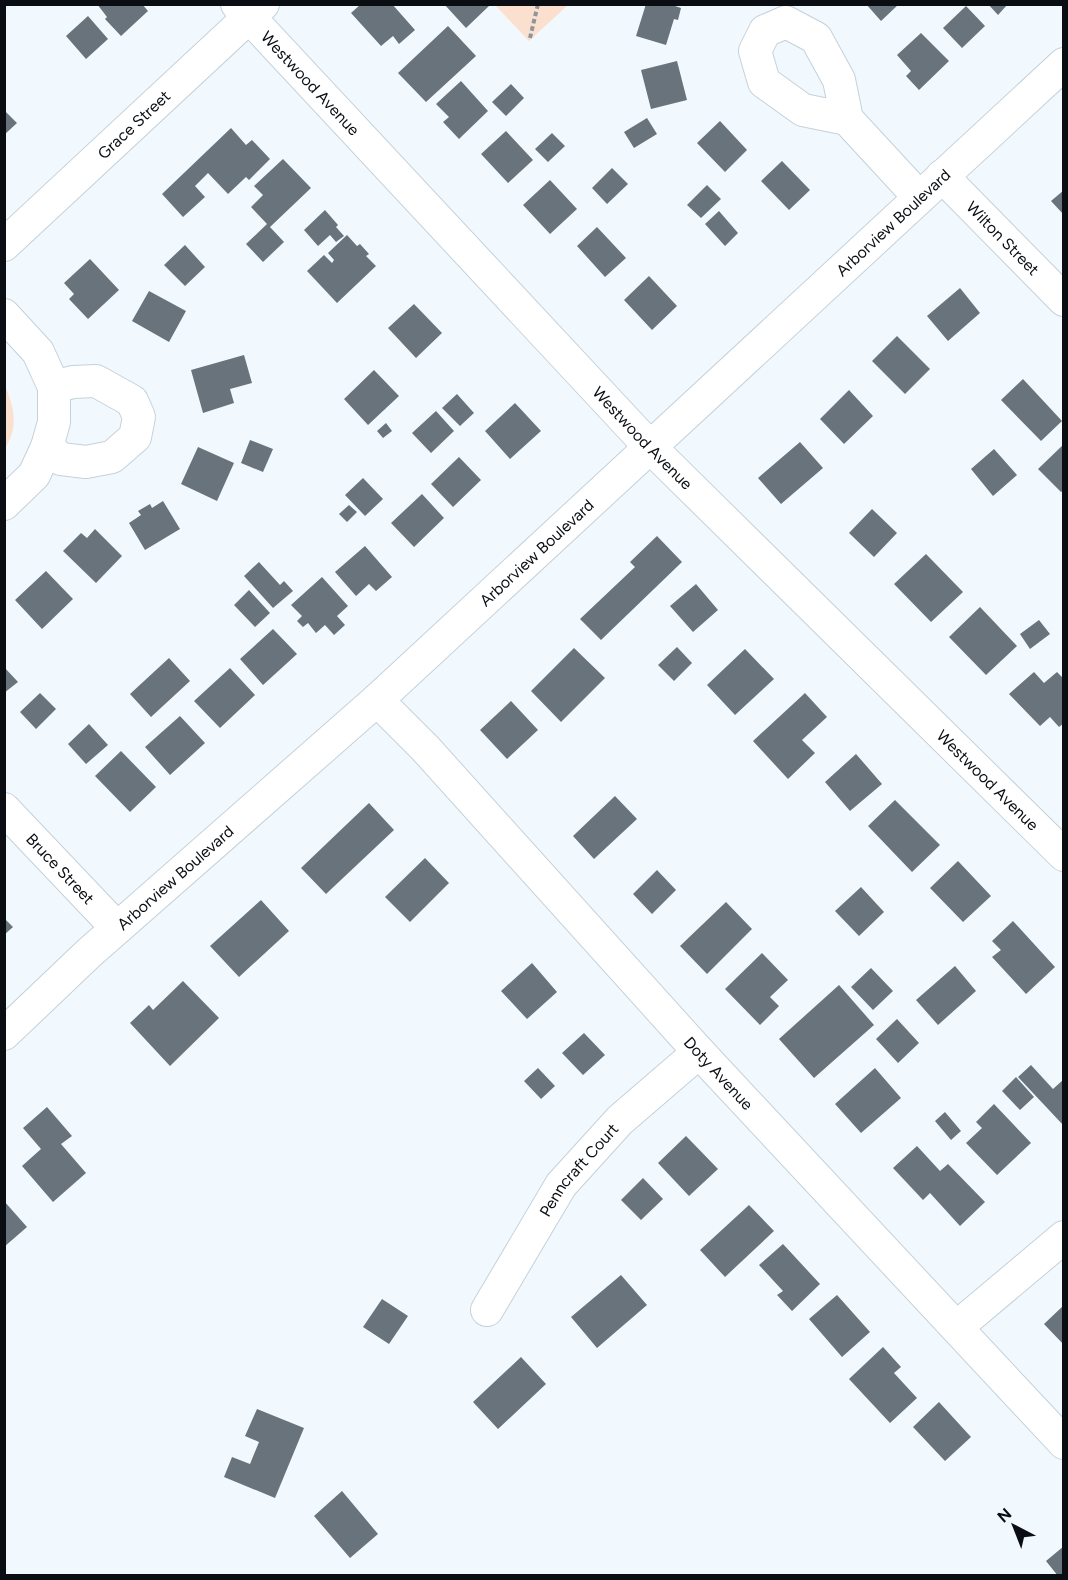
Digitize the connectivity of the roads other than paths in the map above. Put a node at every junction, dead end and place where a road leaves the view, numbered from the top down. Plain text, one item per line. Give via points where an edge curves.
1 (249, 9) edge
2 (1064, 64) edge
3 (847, 120) dead end
4 (942, 176) junction
5 (919, 197) junction
6 (4, 245) edge
7 (1064, 300) edge
8 (4, 315) edge
9 (54, 387) junction
10 (47, 447) junction
11 (650, 447) junction
12 (4, 504) edge
13 (377, 700) junction
14 (4, 809) edge
15 (1064, 855) edge
16 (117, 928) junction
17 (4, 1034) edge
18 (699, 1052) junction
19 (1064, 1237) edge
20 (487, 1310) dead end
21 (957, 1327) junction
22 (1064, 1443) edge

1 - 6 street, Grace Street
1 - 11 street, Westwood Avenue
2 - 4 street, Arborview Boulevard
3 - 5 street
4 - 5 street, Arborview Boulevard
4 - 7 street, Wilton Street
5 - 11 street, Arborview Boulevard
8 - 9 street via 38,352
9 - 10 street via 54,422
9 - 10 street via 96,381 132,401 139,417 135,437 112,457 86,462 61,459
10 - 12 street via 34,475
11 - 13 street, Arborview Boulevard
11 - 15 street, Westwood Avenue
13 - 16 street, Arborview Boulevard
13 - 18 street, Doty Avenue via 425,748
14 - 16 street, Bruce Street
16 - 17 street, Arborview Boulevard
18 - 20 street, Penncraft Court via 620,1120 561,1185
18 - 21 street, Doty Avenue
19 - 21 street
21 - 22 street, Doty Avenue

